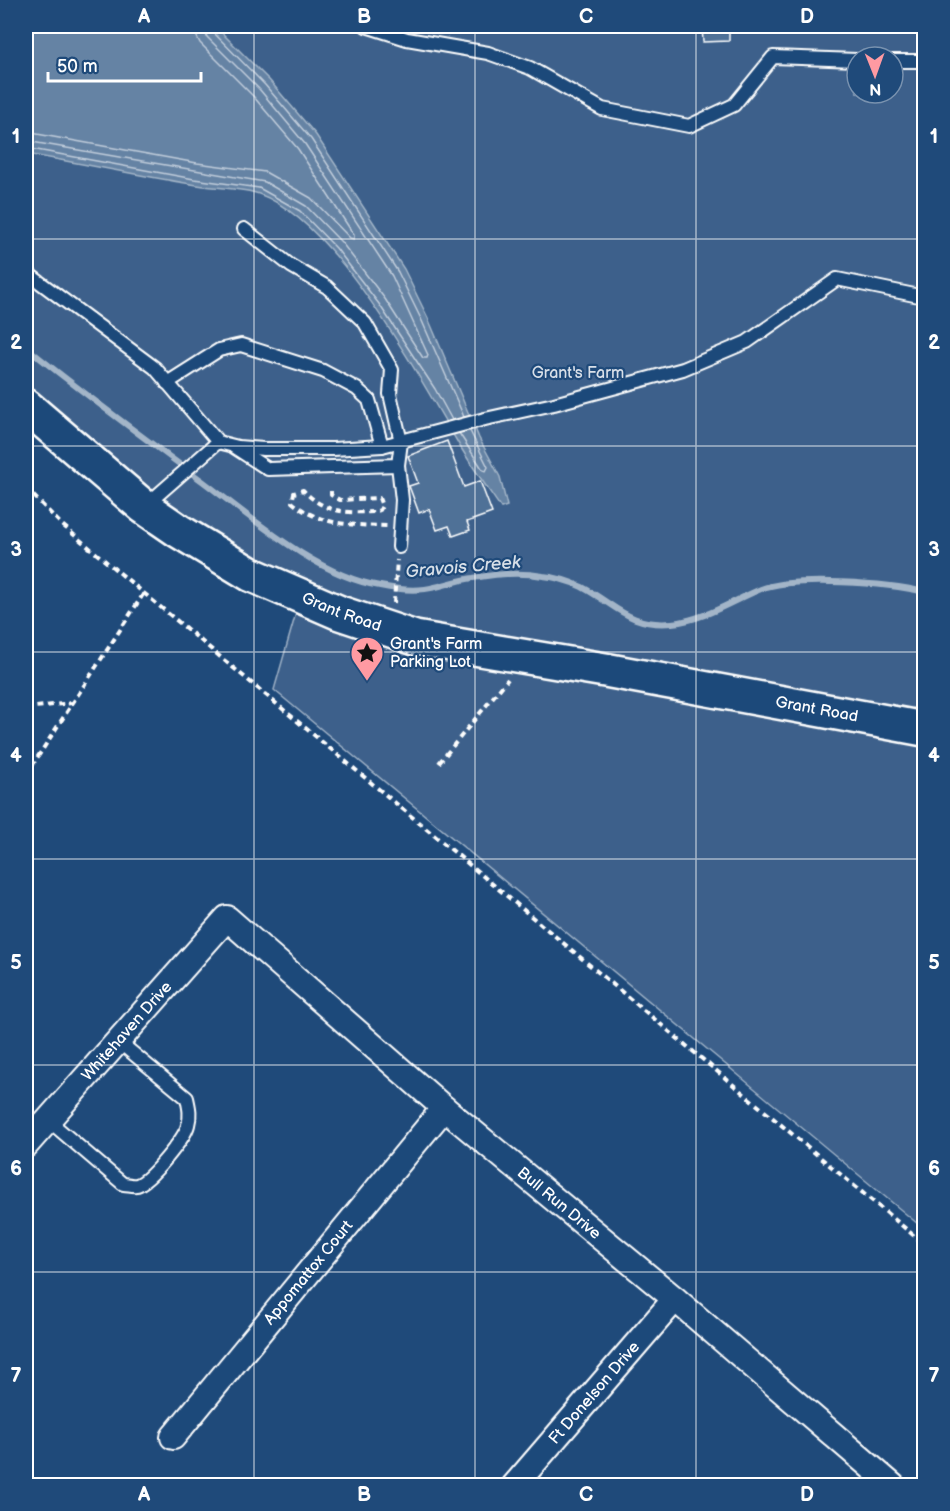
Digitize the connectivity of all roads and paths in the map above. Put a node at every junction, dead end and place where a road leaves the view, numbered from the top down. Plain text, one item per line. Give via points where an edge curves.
1 (366, 26) edge
2 (845, 60) edge
3 (905, 61) edge
4 (924, 62) edge
5 (244, 229) dead end
6 (26, 272) edge
7 (924, 297) edge
8 (167, 383) junction
9 (27, 411) edge
10 (401, 442) junction
11 (224, 444) junction
12 (382, 446) junction
13 (398, 465) junction
14 (26, 488) edge
15 (331, 491) dead end
16 (144, 507) junction
17 (399, 527) junction
18 (399, 547) joint
19 (144, 593) junction
20 (393, 612) dead end
21 (501, 673) dead end
22 (73, 703) junction
23 (26, 708) edge
24 (924, 729) edge
25 (439, 763) dead end
26 (26, 764) edge
27 (31, 767) junction
28 (26, 775) edge
29 (227, 918) joint
30 (118, 1041) junction
31 (444, 1108) junction
32 (48, 1120) junction
33 (26, 1145) edge
34 (924, 1244) edge
35 (675, 1299) junction
36 (173, 1437) dead end
37 (890, 1484) edge
38 (514, 1485) edge

1 - 2 lane via 407,39 488,53 530,69 602,109 689,126 734,105 773,57
3 - 4 lane
5 - 10 lane via 291,266 327,287 365,323 392,370 390,394
6 - 8 lane via 155,368
7 - 10 lane via 837,279 747,342 683,369
8 - 11 lane
8 - 12 lane via 219,350 241,345 323,371 357,388 369,400
9 - 16 street, Grant Road
10 - 12 lane
10 - 13 lane
11 - 12 lane via 276,449
11 - 13 lane via 268,469
11 - 16 lane via 200,458
13 - 17 lane via 402,500
14 - 19 path via 61,524
15 - 17 path via 340,500 379,498 382,506 375,512 332,510 315,502 303,490 294,493 292,502 318,519 334,523
16 - 24 street, Grant Road via 250,574 340,613 415,638
17 - 18 lane
18 - 20 path
19 - 22 path
19 - 34 path
21 - 25 path via 512,675
22 - 23 path
22 - 27 path
26 - 27 path
27 - 28 path
29 - 30 street, Whitehaven Drive
29 - 31 street, Bull Run Drive
30 - 32 street, Whitehaven Drive
30 - 32 lane via 187,1098 188,1127 168,1156 136,1186 123,1184
31 - 35 street, Bull Run Drive
31 - 36 street, Appomattox Court
32 - 33 street, Whitehaven Drive
35 - 37 street, Bull Run Drive
35 - 38 street, Ft Donelson Drive

